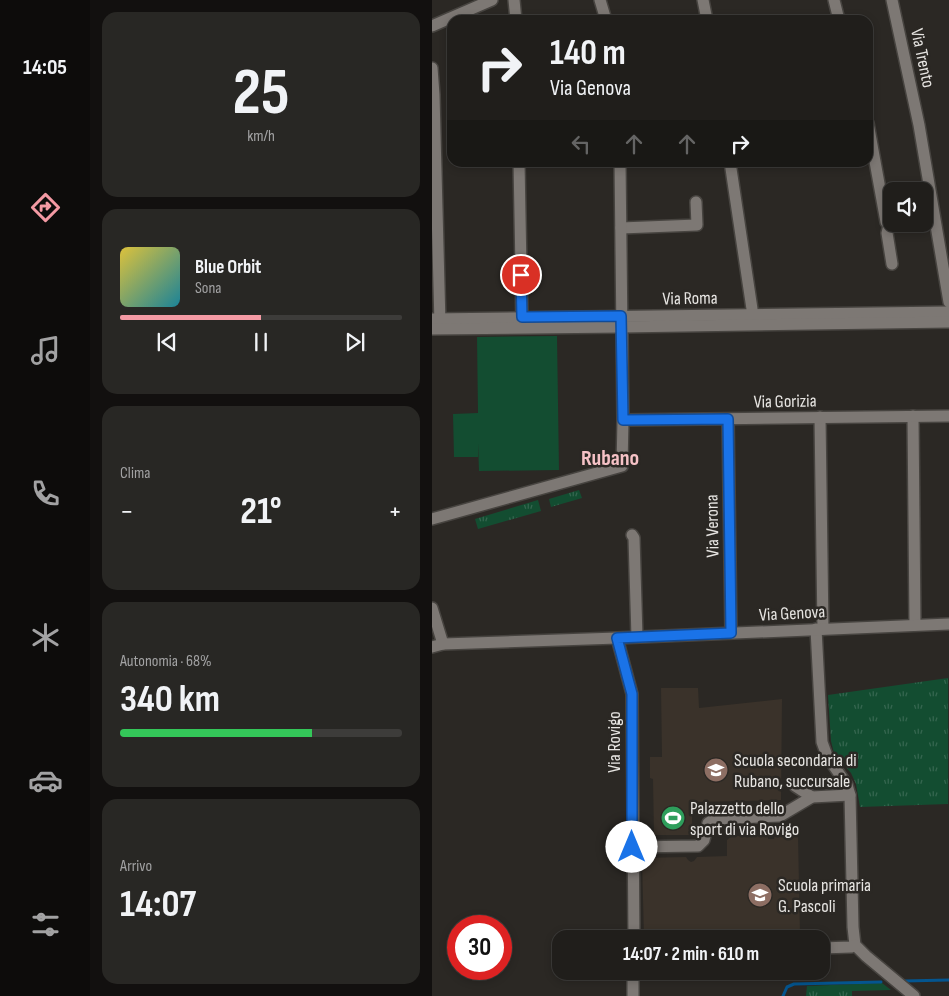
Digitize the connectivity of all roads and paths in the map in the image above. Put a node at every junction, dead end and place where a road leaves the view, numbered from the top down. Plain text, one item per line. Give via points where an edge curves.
1 (492, 0) edge
2 (514, 0) edge
3 (600, 0) edge
4 (703, 0) edge
5 (834, 0) edge
6 (892, 0) edge
7 (457, 15) edge
8 (516, 15) edge
9 (604, 15) edge
10 (706, 15) edge
11 (838, 15) edge
12 (447, 20) edge
13 (432, 26) edge
14 (432, 68) edge
15 (873, 150) edge
16 (519, 167) edge
17 (620, 167) edge
18 (731, 167) edge
19 (925, 182) edge
20 (696, 202) dead end
21 (883, 206) edge
22 (621, 228) junction
23 (888, 232) edge
24 (932, 232) edge
25 (892, 264) dead end
26 (948, 302) edge
27 (948, 312) edge
28 (752, 320) junction
29 (522, 322) junction
30 (621, 322) junction
31 (948, 322) edge
32 (436, 324) edge
33 (913, 416) junction
34 (948, 416) edge
35 (820, 417) junction
36 (728, 419) junction
37 (623, 420) junction
38 (432, 519) edge
39 (632, 535) dead end
40 (432, 608) edge
41 (948, 624) edge
42 (915, 625) junction
43 (820, 629) junction
44 (731, 633) junction
45 (637, 637) junction
46 (617, 638) junction
47 (437, 645) edge
48 (794, 786) dead end
49 (850, 795) junction
50 (812, 796) junction
51 (632, 847) junction
52 (634, 930) edge
53 (854, 945) junction
54 (830, 948) edge
55 (633, 980) edge
56 (633, 996) edge
57 (914, 996) edge

1 - 7 street
2 - 8 street
3 - 9 street
4 - 10 street
5 - 11 street
6 - 19 street, Via Trento via 919,125
12 - 13 street
14 - 32 street
15 - 21 street
16 - 29 street
17 - 22 street
18 - 28 street
20 - 22 street via 697,225
22 - 30 street
23 - 25 street
24 - 26 street, Via Trento
27 - 28 street, Via Roma
28 - 30 street, Via Roma
28 - 31 street, Via Roma
29 - 30 street, Via Roma
29 - 32 street, Via Roma
30 - 37 street
33 - 34 street, Via Gorizia
33 - 35 street, Via Gorizia
33 - 42 street
35 - 36 street, Via Gorizia
35 - 43 street
36 - 37 street, Via Gorizia
36 - 44 street, Via Verona
37 - 38 street via 622,466
39 - 45 street
40 - 47 street
41 - 42 street, Via Genova
42 - 43 street, Via Genova
43 - 44 street, Via Genova
43 - 49 street via 822,742
44 - 45 street, Via Genova
45 - 46 street, Via Genova
46 - 47 street, Via Genova
46 - 51 street, Via Rovigo via 632,694
48 - 50 street
49 - 50 street
49 - 53 street
50 - 51 street via 780,816 714,819 708,823 704,840 698,846
51 - 52 street, Via Rovigo
53 - 54 street
53 - 57 street
55 - 56 street

